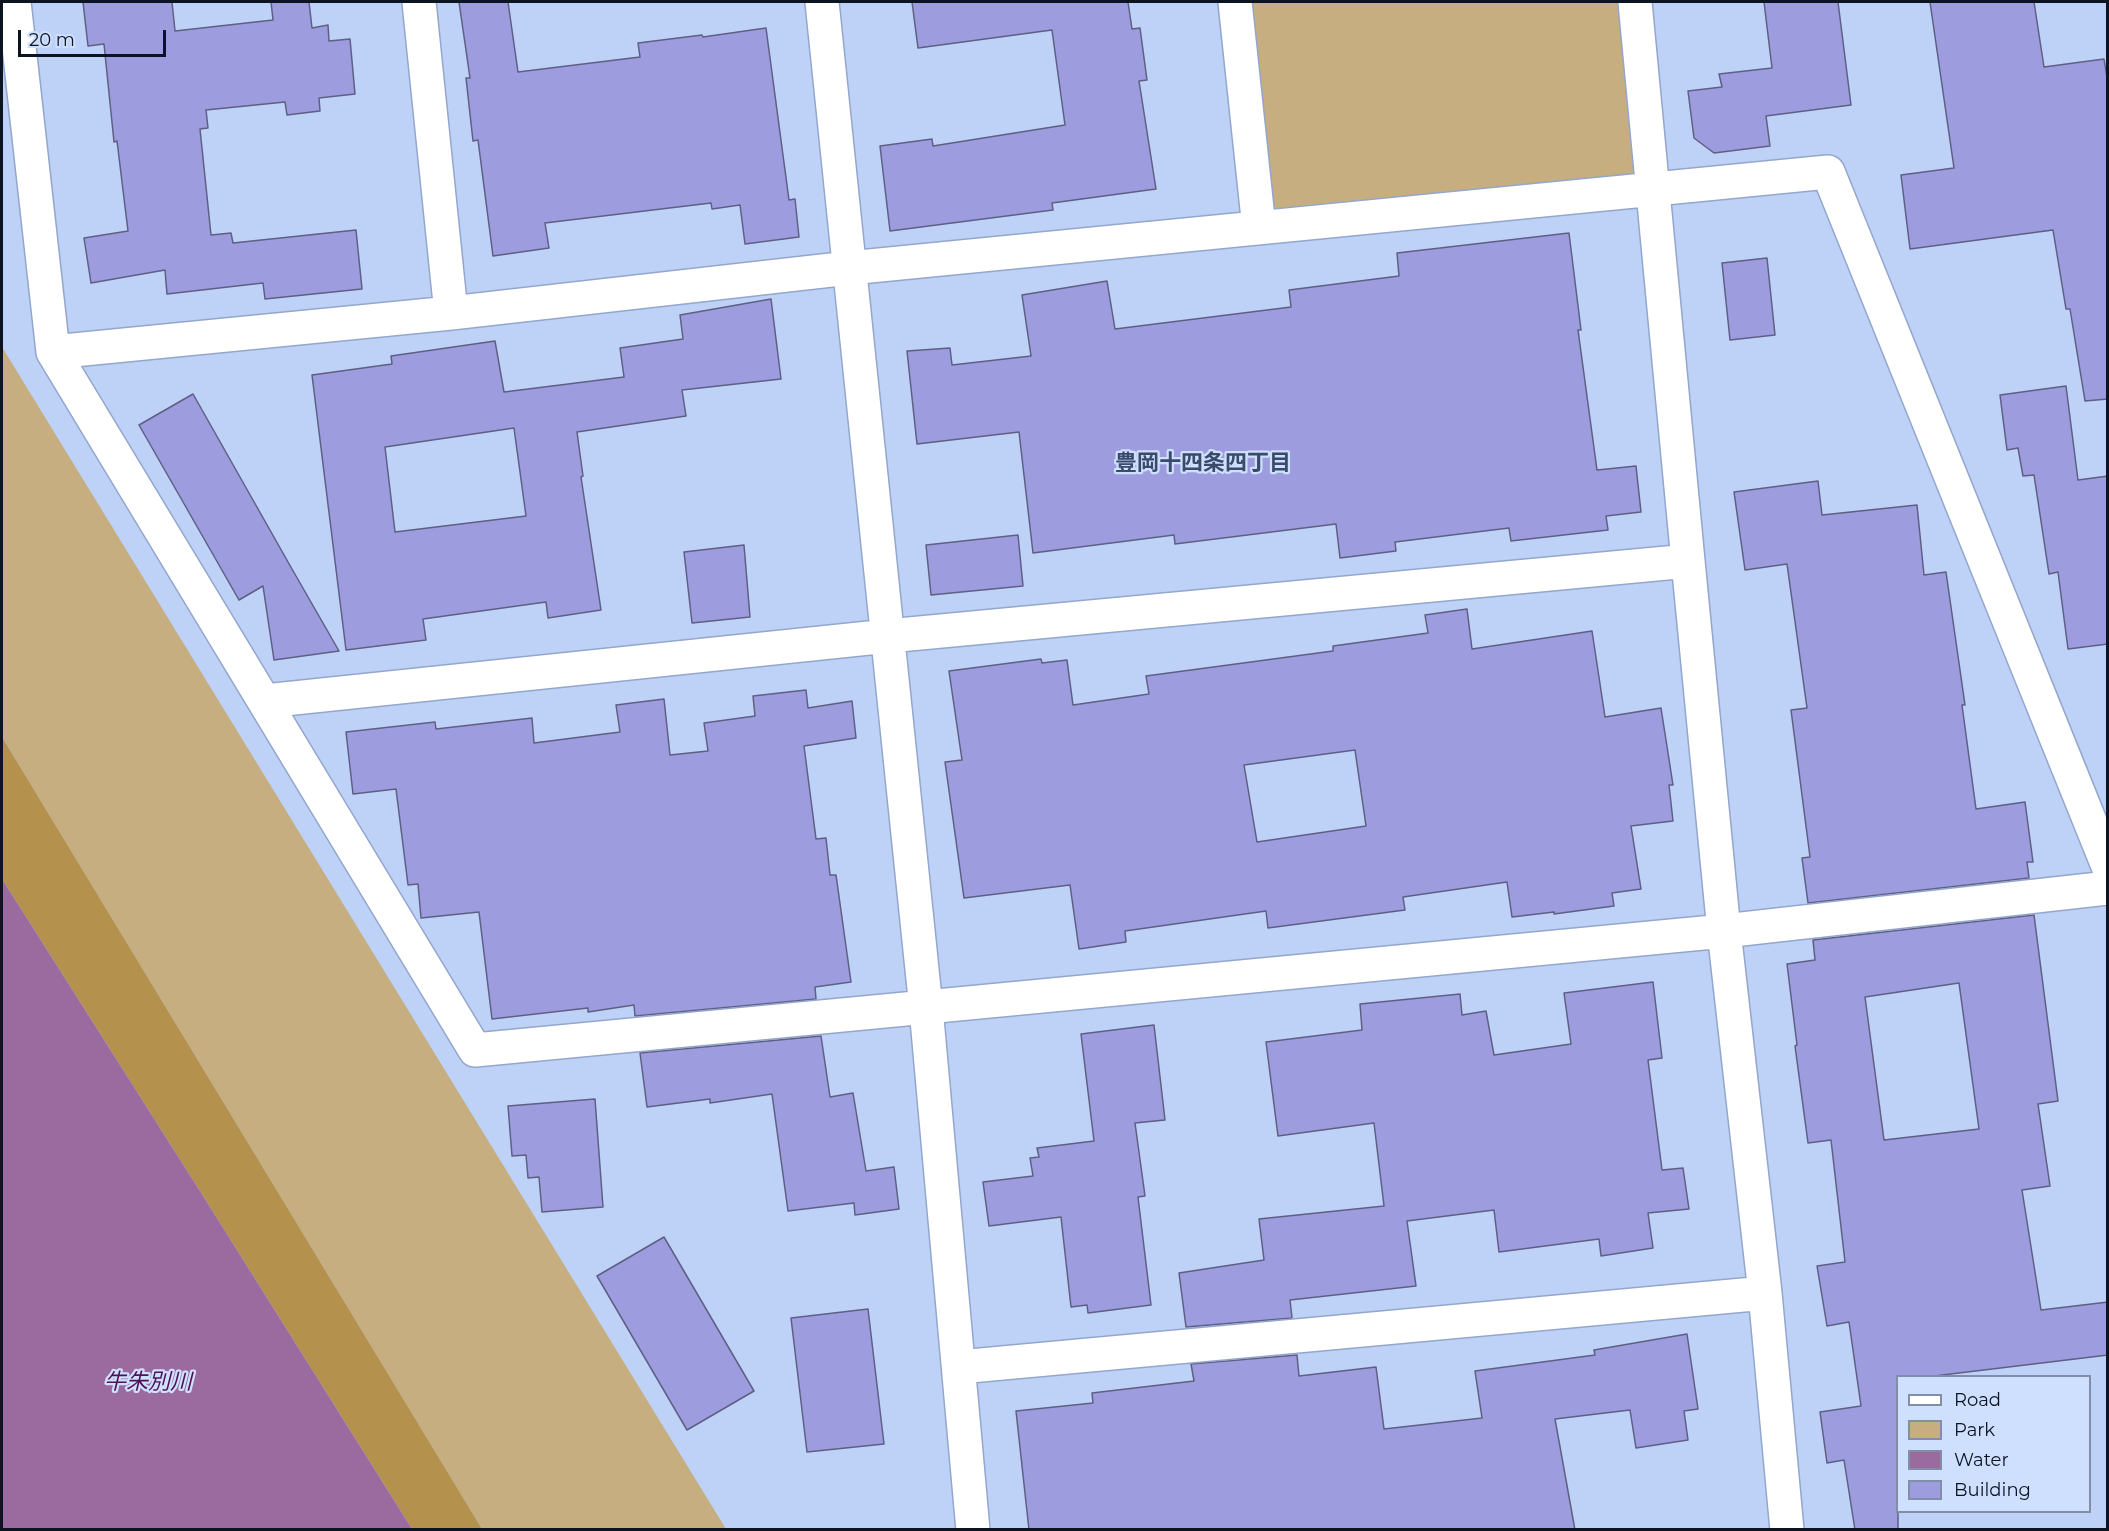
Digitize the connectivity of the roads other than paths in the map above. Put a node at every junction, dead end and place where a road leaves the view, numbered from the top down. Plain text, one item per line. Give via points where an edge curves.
1 (14, 2) edge
2 (419, 2) edge
3 (822, 2) edge
4 (1235, 2) edge
5 (1635, 2) edge
6 (1654, 189) junction
7 (1259, 228) junction
8 (849, 268) junction
9 (451, 313) junction
10 (52, 352) junction
11 (1688, 561) junction
12 (888, 636) junction
13 (265, 702) junction
14 (2108, 866) edge
15 (2108, 888) edge
16 (1724, 931) junction
17 (926, 1008) junction
18 (1765, 1293) junction
19 (959, 1367) junction
20 (973, 1530) edge
21 (1786, 1530) edge

1 - 10 street
2 - 9 street
3 - 8 street
4 - 7 street
5 - 6 street
6 - 7 street
6 - 11 street
6 - 14 street via 1828,172
7 - 8 street
8 - 9 street
8 - 12 street
9 - 10 street
10 - 13 street
11 - 12 street
11 - 16 street
12 - 13 street
12 - 17 street
13 - 17 street via 475,1050
15 - 16 street
16 - 17 street
16 - 18 street
17 - 19 street
18 - 19 street
18 - 21 street
19 - 20 street

